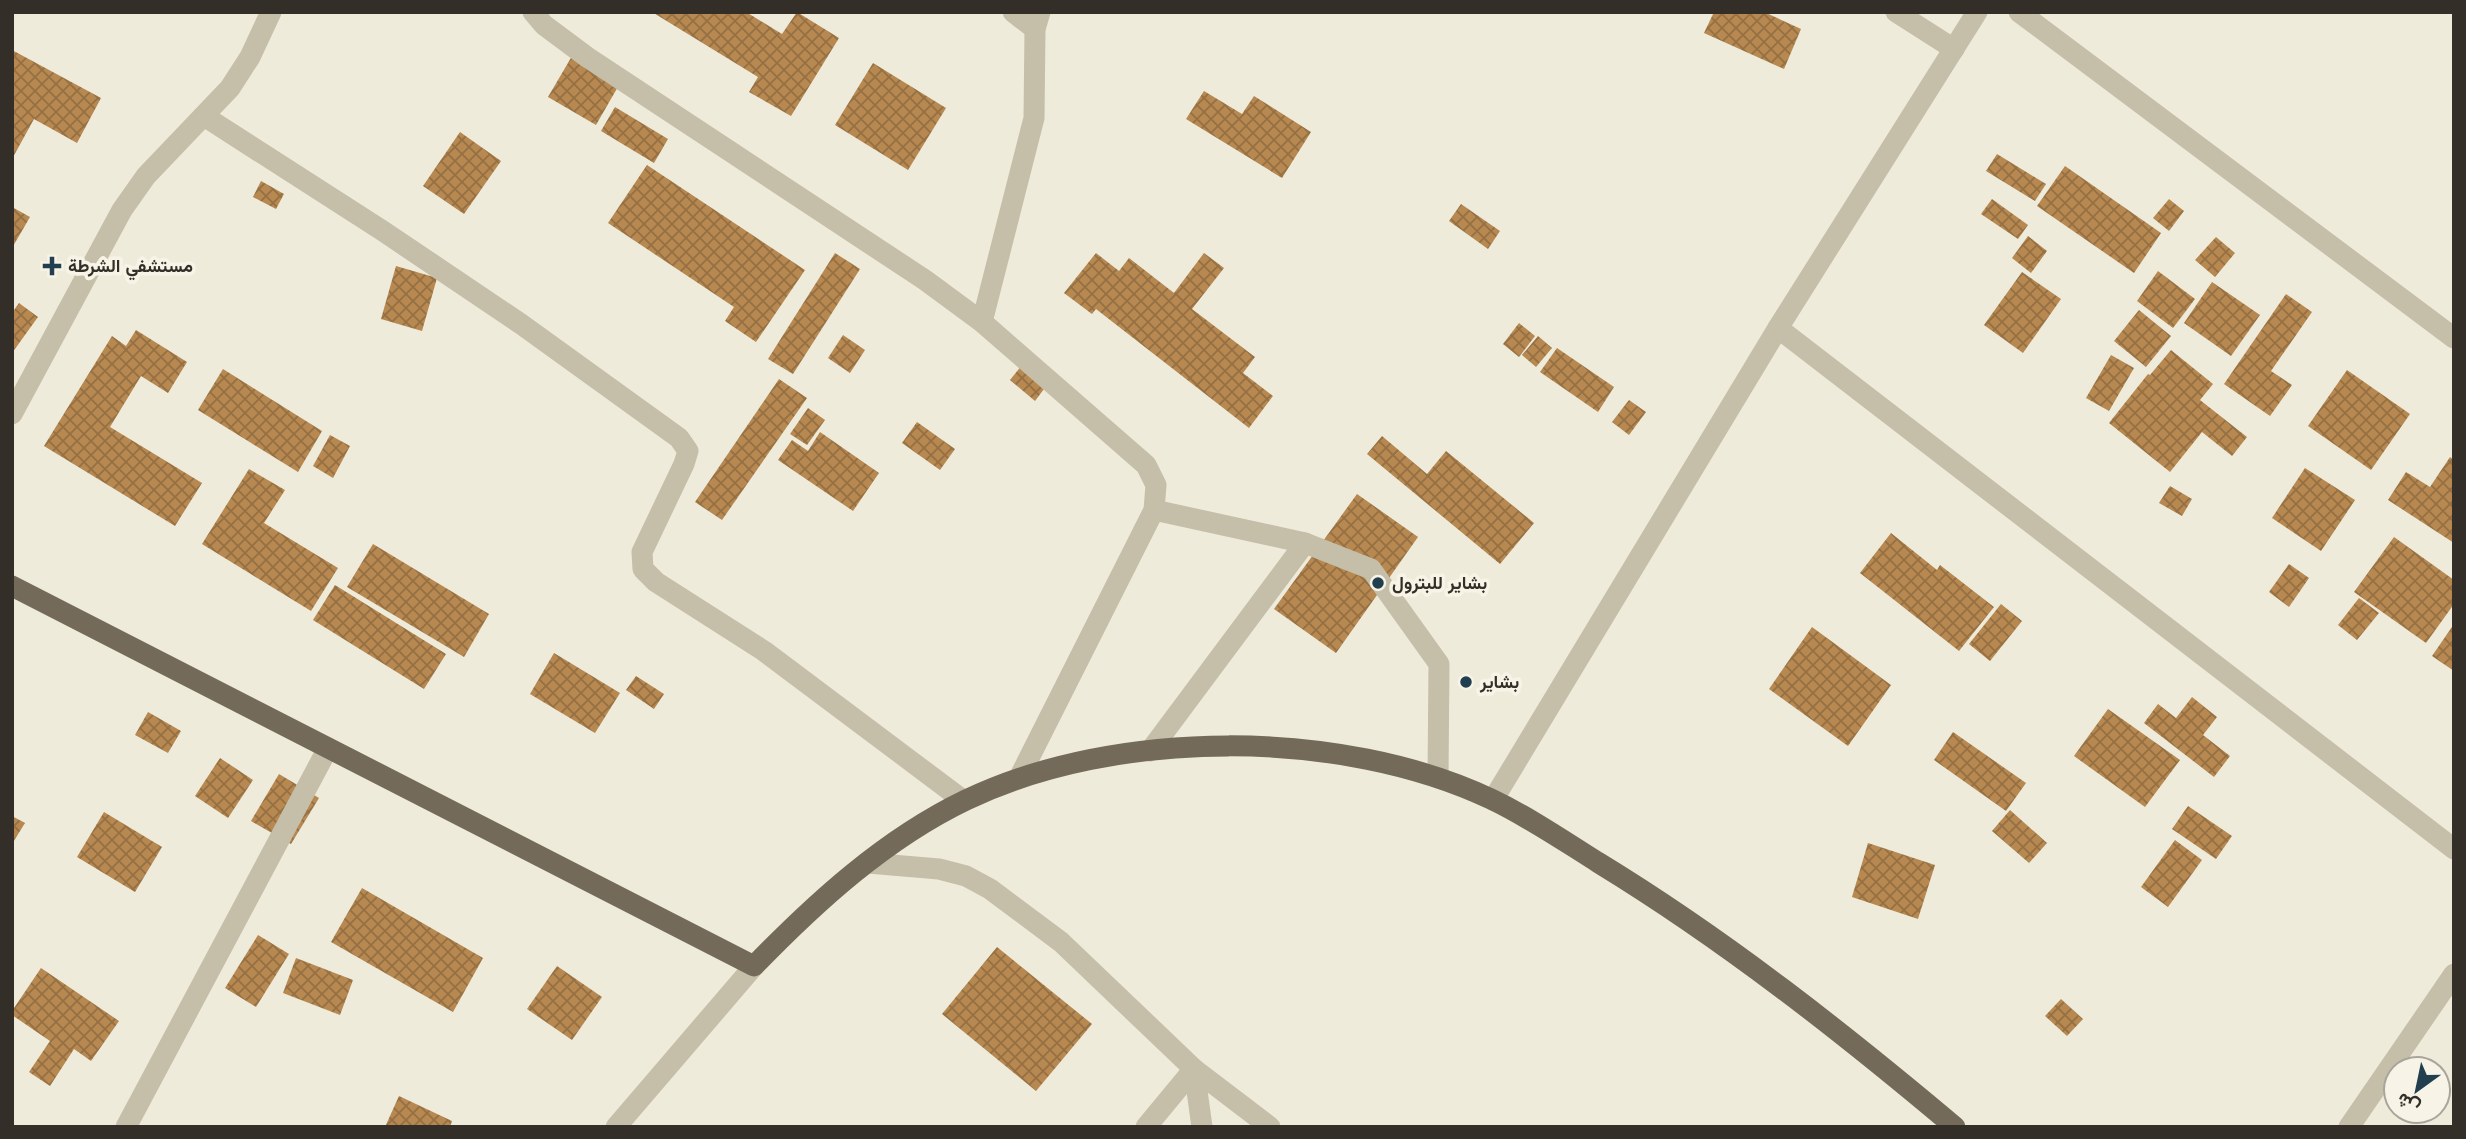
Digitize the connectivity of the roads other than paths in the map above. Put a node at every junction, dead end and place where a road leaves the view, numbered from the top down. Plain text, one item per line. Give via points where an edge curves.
1 (271, 12) edge
2 (533, 12) edge
3 (1013, 12) edge
4 (1896, 12) edge
5 (1977, 12) edge
6 (2019, 12) edge
7 (1038, 21) edge
8 (1954, 49) junction
9 (204, 116) junction
10 (982, 322) junction
11 (1778, 328) junction
12 (2454, 338) edge
13 (12, 414) edge
14 (1154, 510) junction
15 (1305, 543) junction
16 (12, 586) edge
17 (328, 748) junction
18 (1150, 751) junction
19 (1020, 776) junction
20 (1438, 778) junction
21 (1493, 800) junction
22 (964, 801) junction
23 (2454, 849) edge
24 (868, 863) junction
25 (754, 966) junction
26 (2454, 974) edge
27 (1194, 1069) junction
28 (126, 1127) edge
29 (616, 1127) edge
30 (1146, 1127) edge
31 (1202, 1127) edge
32 (1270, 1127) edge
33 (1955, 1127) edge
34 (2349, 1127) edge

1 - 9 street via 250,57
2 - 10 street via 587,57
3 - 7 street
4 - 8 street
5 - 8 street
6 - 12 street
7 - 10 street via 1034,118
8 - 11 street
9 - 13 street via 146,176 122,210
9 - 22 street via 383,231 679,439 688,451 642,552 643,569 764,651
10 - 14 street via 1146,465 1156,485
11 - 21 street
11 - 23 street
14 - 15 street
14 - 19 street
15 - 18 street
15 - 20 street via 1371,569 1439,664
16 - 17 main road
17 - 25 main road
17 - 28 street
18 - 19 main road
18 - 20 main road via 1216,745 1282,747 1358,758
19 - 22 main road
20 - 21 main road
21 - 33 main road via 1668,905 1767,977
22 - 24 main road via 917,827
24 - 25 main road via 797,922
24 - 27 street via 939,869 990,889 1061,942
25 - 29 street
26 - 34 street
27 - 30 street
27 - 31 street
27 - 32 street

